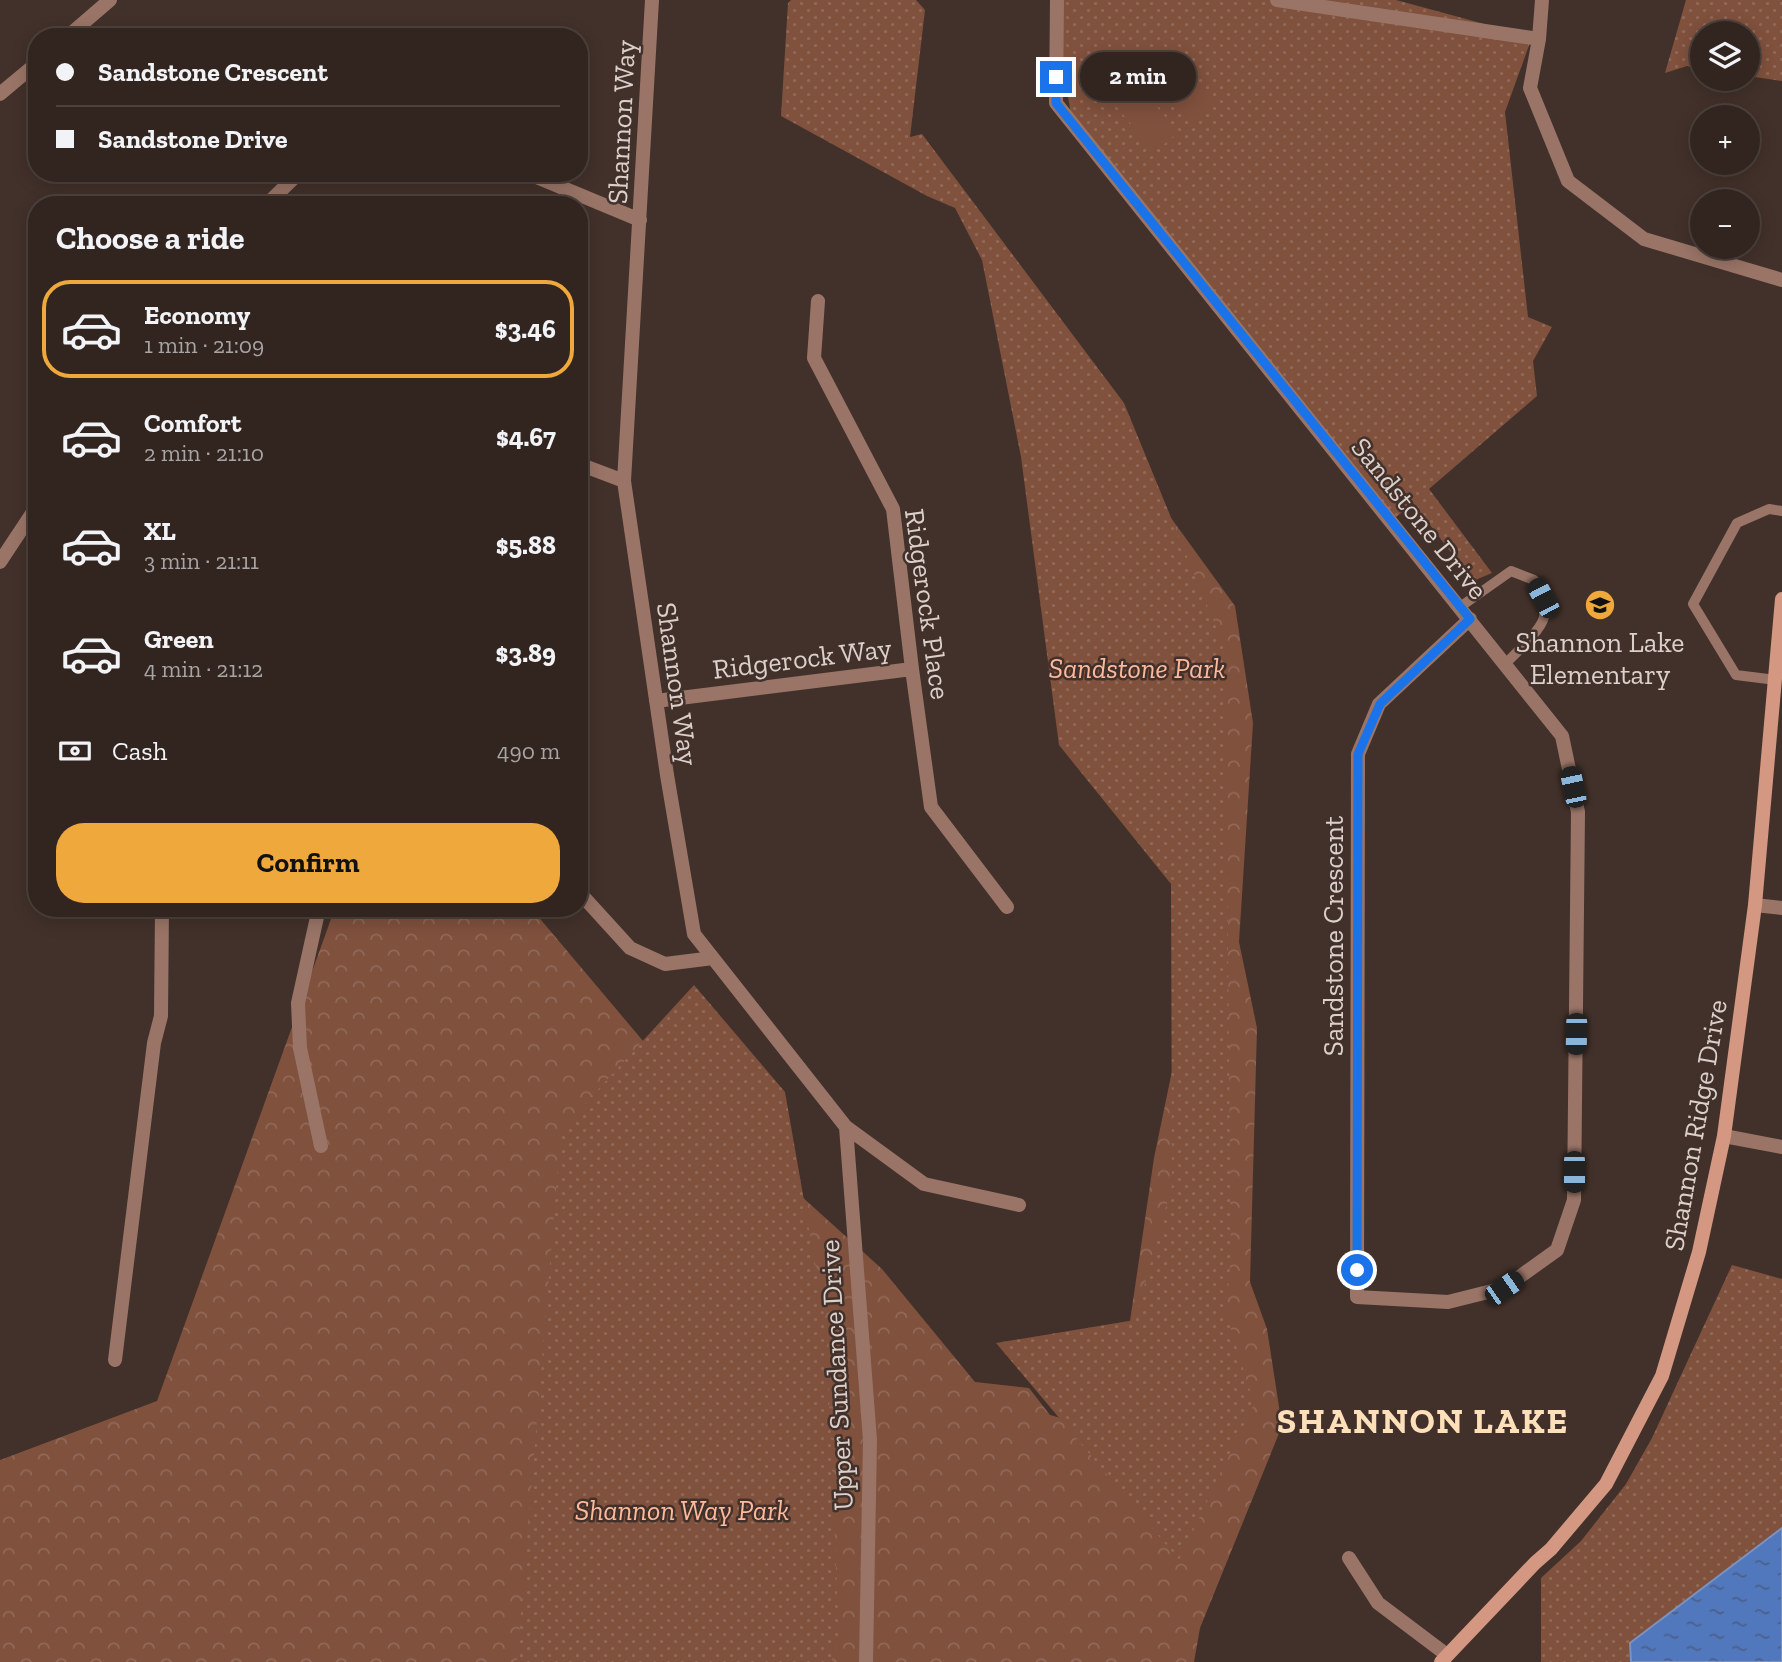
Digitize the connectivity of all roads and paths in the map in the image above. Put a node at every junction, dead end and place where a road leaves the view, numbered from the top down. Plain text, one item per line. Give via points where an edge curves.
1 (110, 0) edge
2 (652, 0) edge
3 (1057, 0) edge
4 (1278, 0) edge
5 (1542, 0) edge
6 (77, 28) edge
7 (1539, 39) junction
8 (28, 71) edge
9 (0, 94) edge
10 (290, 182) edge
11 (549, 182) edge
12 (275, 196) edge
13 (582, 196) edge
14 (588, 198) edge
15 (640, 220) junction
16 (1782, 280) edge
17 (818, 301) dead end
18 (588, 467) edge
19 (624, 481) junction
20 (1782, 511) edge
21 (28, 520) edge
22 (0, 562) edge
23 (1782, 599) edge
24 (1460, 607) junction
25 (1470, 619) junction
26 (1504, 664) junction
27 (912, 669) junction
28 (1778, 671) edge
29 (656, 701) junction
30 (588, 902) edge
31 (1755, 905) junction
32 (1007, 907) dead end
33 (1782, 908) edge
34 (162, 917) edge
35 (317, 917) edge
36 (713, 958) junction
37 (846, 1127) junction
38 (1724, 1136) junction
39 (321, 1146) dead end
40 (1782, 1147) edge
41 (1019, 1205) dead end
42 (1357, 1297) joint
43 (115, 1360) dead end
44 (1349, 1558) dead end
45 (1444, 1659) edge
46 (866, 1662) edge

1 - 6 street
2 - 15 street, Shannon Way
3 - 24 street, Sandstone Drive via 1056,103
4 - 7 street
5 - 7 street
7 - 16 street via 1530,88 1568,181 1644,239
8 - 9 street
10 - 12 street
11 - 13 street
14 - 15 street
15 - 19 street, Shannon Way
17 - 27 street, Ridgerock Place via 814,358 893,509
18 - 19 street
19 - 29 street, Shannon Way
20 - 28 lane via 1769,509 1737,523 1693,604 1735,675
21 - 22 street
23 - 28 street, Shannon Ridge Drive
24 - 25 street, Sandstone Drive
24 - 26 lane via 1511,571 1534,580 1543,598 1544,619
25 - 26 street, Sandstone Drive
25 - 42 street, Sandstone Crescent via 1380,704 1358,754
26 - 42 street, Sandstone Drive via 1562,736 1578,813 1574,1200 1557,1250 1504,1288 1448,1302
27 - 29 street, Ridgerock Way
27 - 32 street, Ridgerock Place via 931,807
28 - 31 street, Shannon Ridge Drive
29 - 36 street, Shannon Way via 694,934
30 - 36 street via 630,948 665,964
31 - 33 street
31 - 38 street, Shannon Ridge Drive
34 - 43 street via 162,1016 154,1043
35 - 39 street via 298,1003 300,1048
36 - 37 street, Shannon Way
37 - 41 street, Shannon Way via 924,1184
37 - 46 street, Upper Sundance Drive via 870,1440
38 - 40 street
38 - 45 street, Shannon Ridge Drive via 1699,1252 1662,1376 1606,1484 1551,1549
44 - 45 street via 1378,1603

